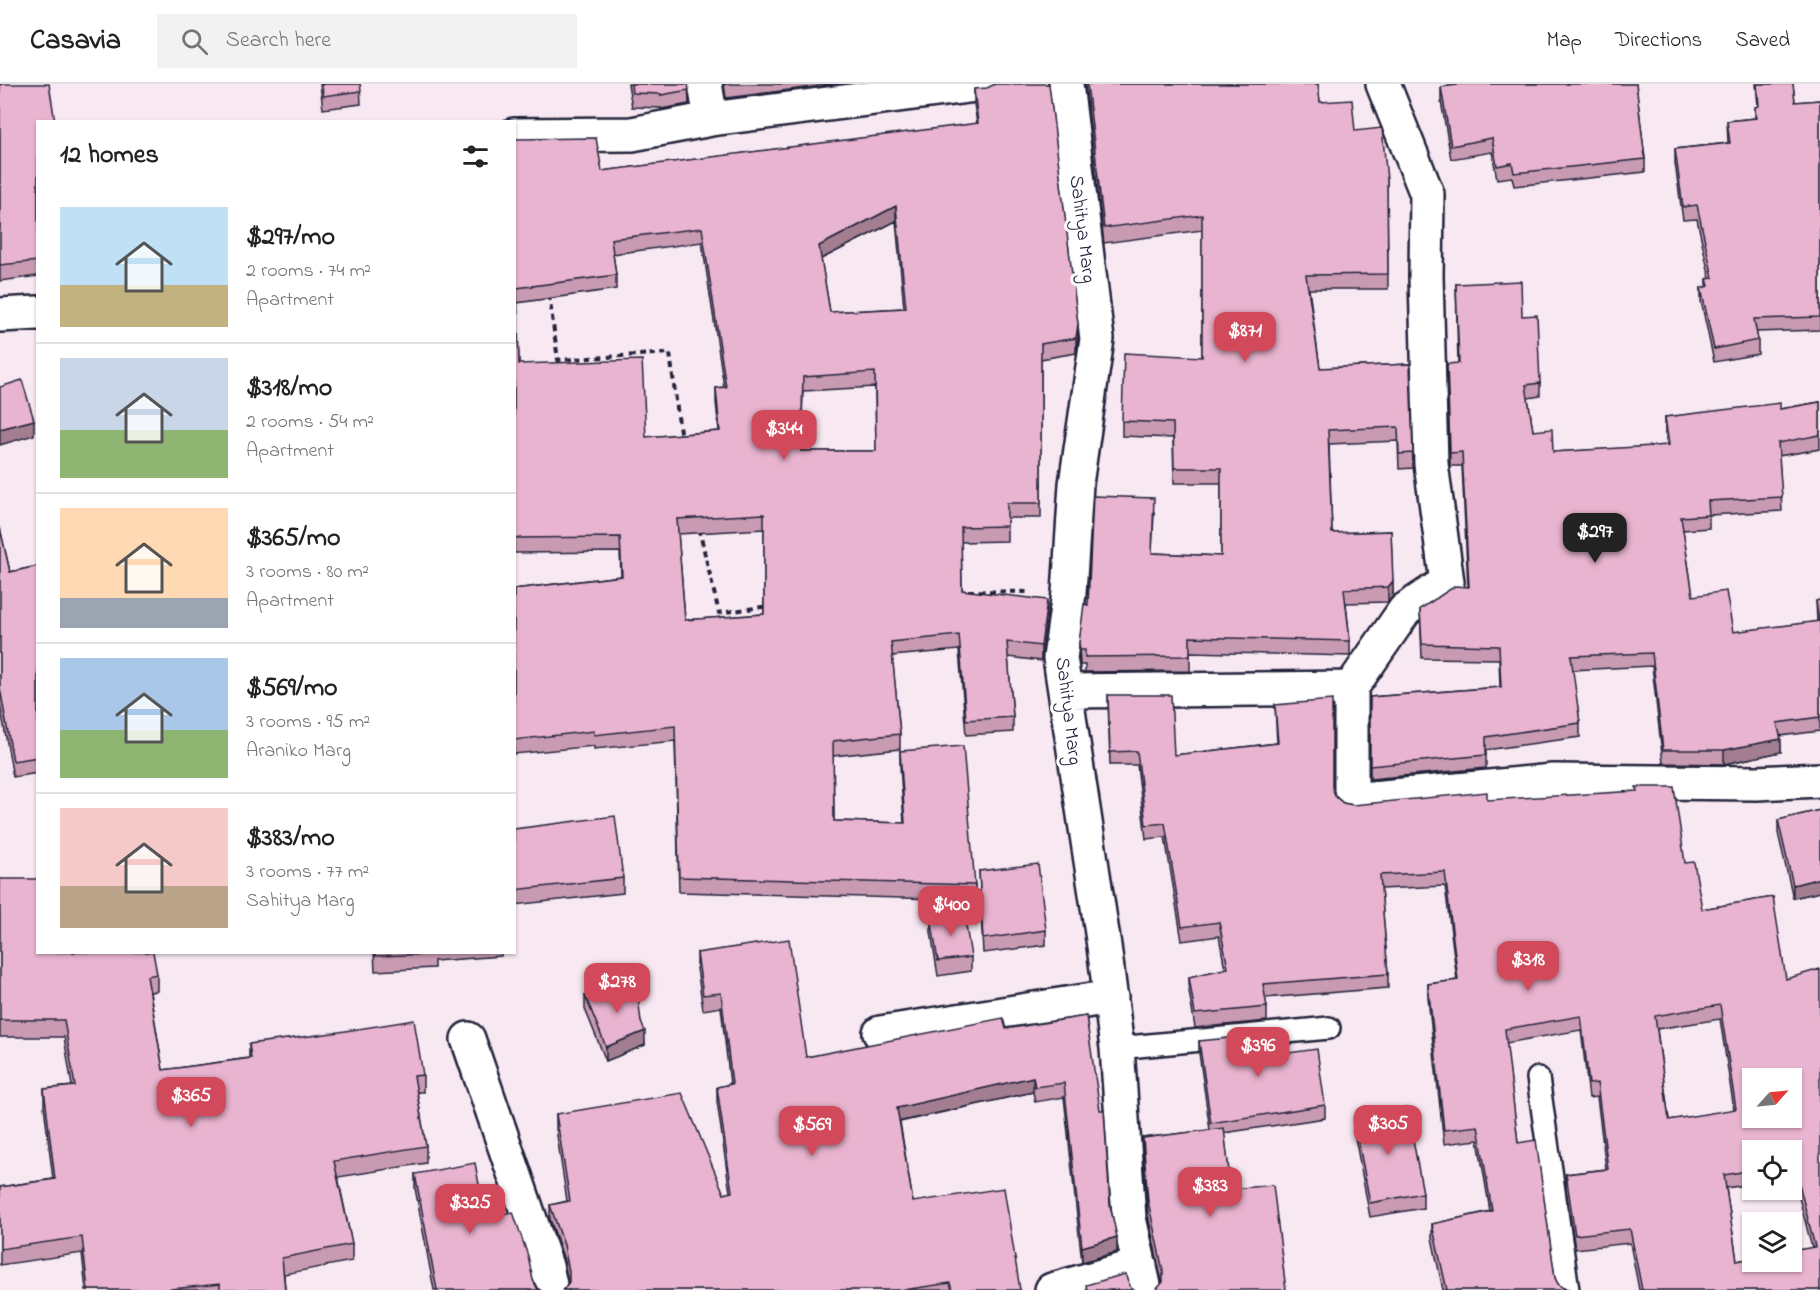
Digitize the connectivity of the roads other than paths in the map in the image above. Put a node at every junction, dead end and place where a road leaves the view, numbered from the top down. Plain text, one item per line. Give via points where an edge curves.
1 (705, 84) edge
2 (984, 84) edge
3 (1066, 84) edge
4 (1383, 84) edge
5 (711, 120) junction
6 (516, 135) edge
7 (36, 313) edge
8 (0, 315) edge
9 (1351, 688) junction
10 (1065, 691) junction
11 (1820, 780) edge
12 (1111, 997) junction
13 (1329, 1028) dead end
14 (880, 1033) dead end
15 (468, 1039) dead end
16 (1117, 1048) junction
17 (1538, 1078) dead end
18 (1142, 1277) edge
19 (551, 1290) edge
20 (1052, 1290) edge
21 (1568, 1290) edge

1 - 5 street
2 - 5 street
3 - 10 street, Sahitya Marg via 1097,339 1076,484 1069,593 1060,658
4 - 9 street via 1427,194 1431,464 1447,582 1405,610
5 - 6 street via 632,134
7 - 8 street
9 - 10 street
9 - 11 street via 1351,800 1553,781
10 - 12 street, Sahitya Marg
12 - 14 street
12 - 16 street, Sahitya Marg
13 - 16 lane
15 - 19 street
16 - 18 street, Sahitya Marg via 1129,1218
17 - 21 lane
18 - 20 street

